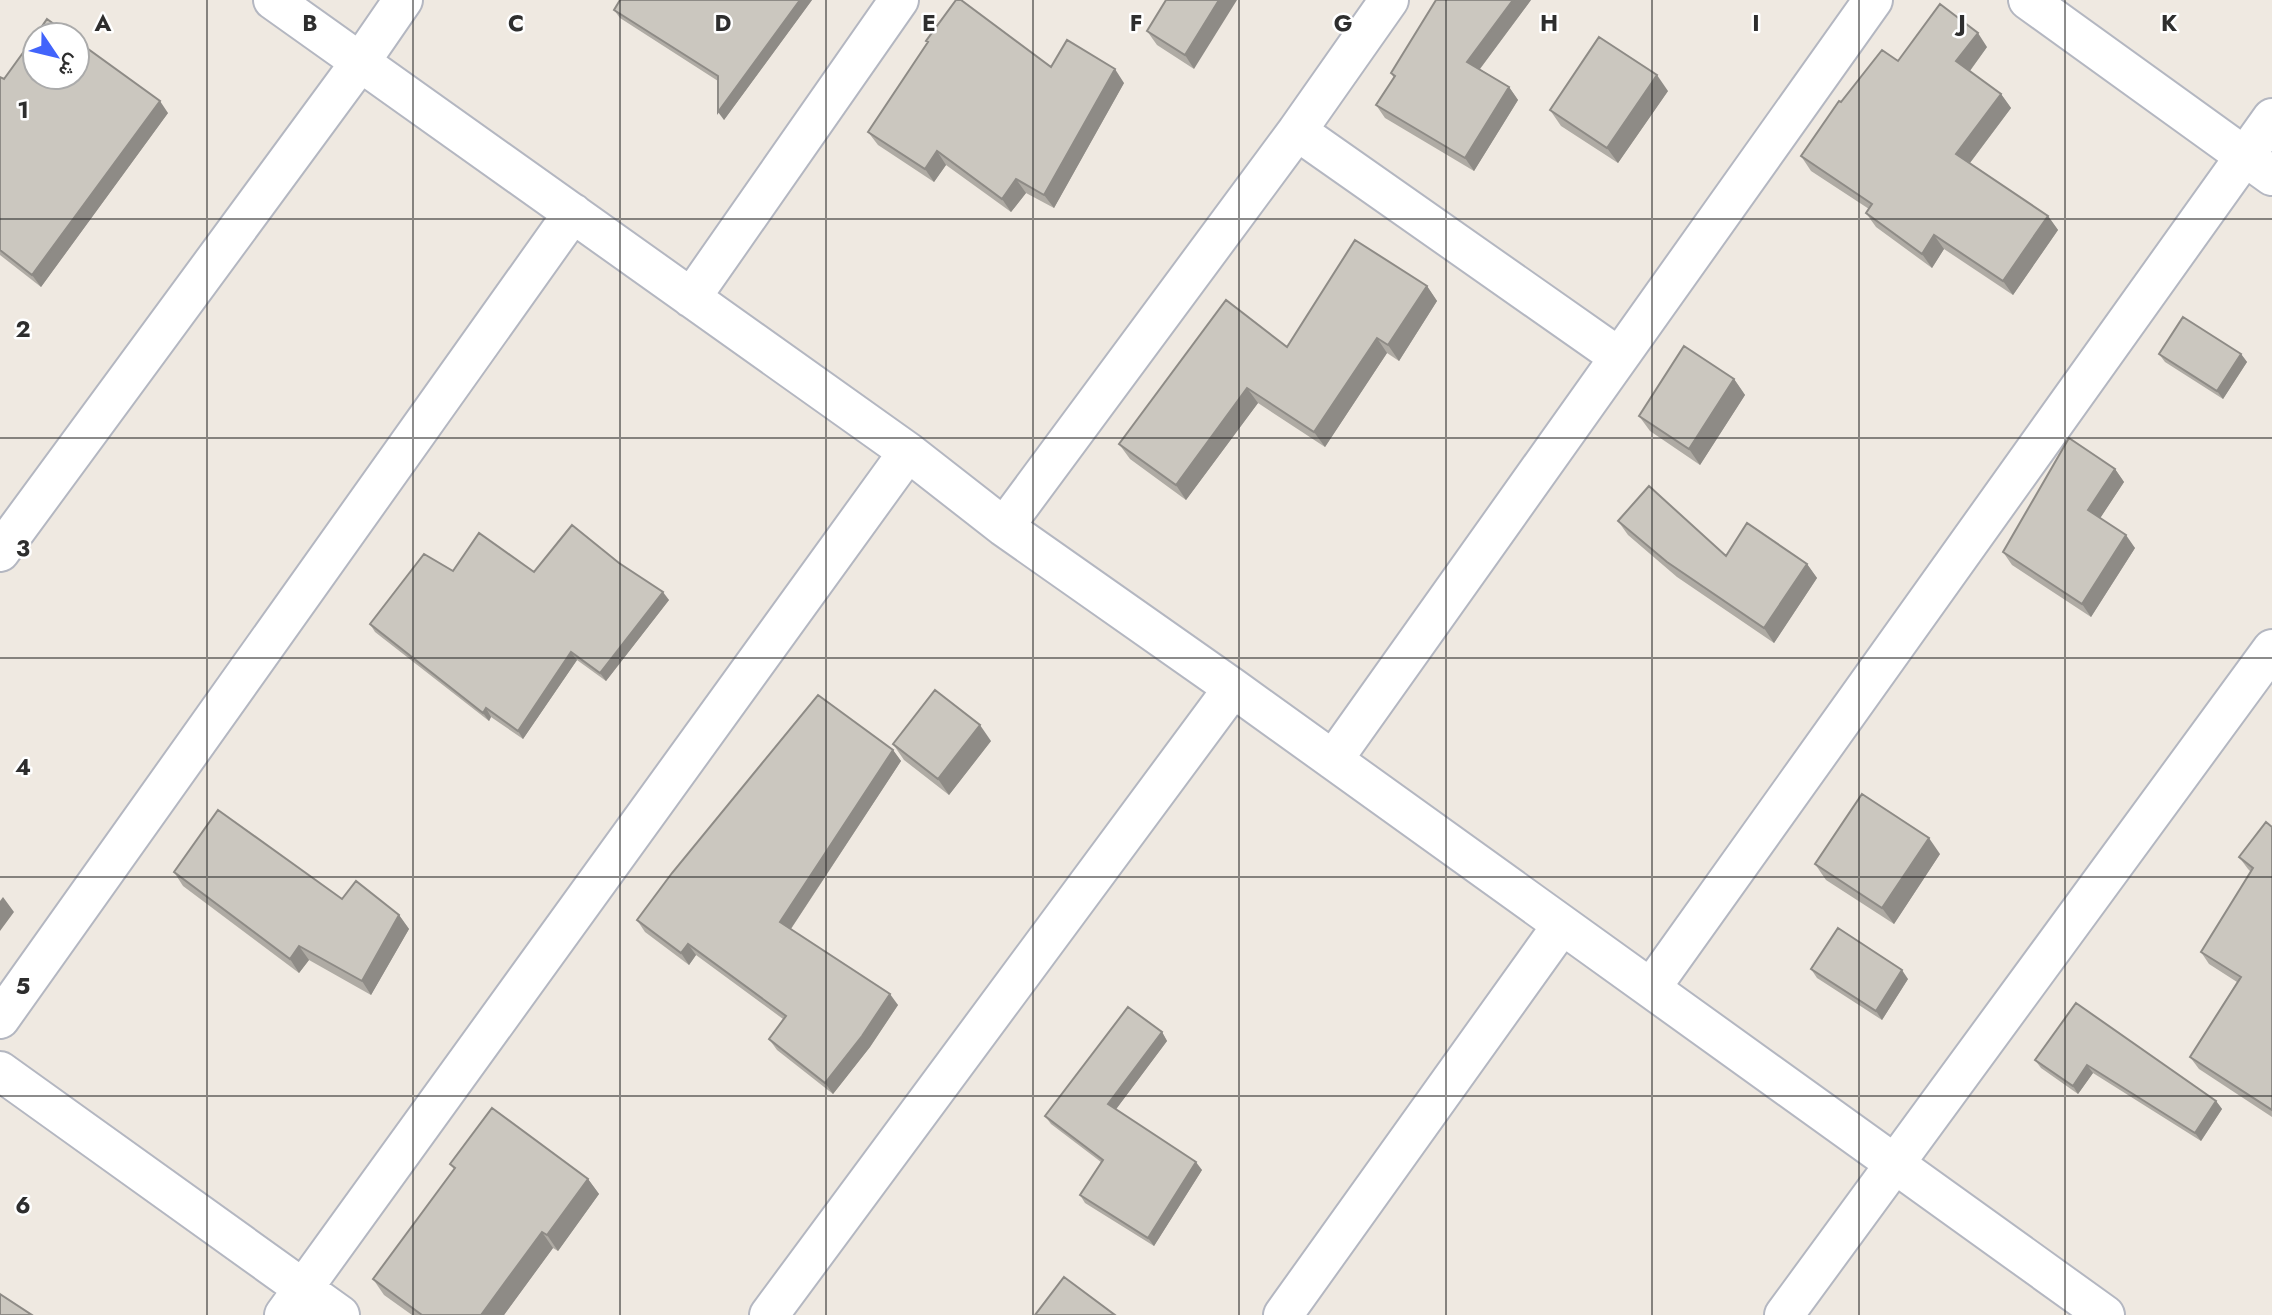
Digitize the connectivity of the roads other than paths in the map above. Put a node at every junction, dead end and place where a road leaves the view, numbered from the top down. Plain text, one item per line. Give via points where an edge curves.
1 (273, 0) edge
2 (403, 0) edge
3 (898, 0) edge
4 (1389, 0) edge
5 (1873, 0) edge
6 (2028, 0) edge
7 (361, 61) junction
8 (2272, 118) edge
9 (1297, 131) junction
10 (2258, 166) edge
11 (573, 213) junction
12 (691, 298) junction
13 (1619, 357) junction
14 (908, 452) junction
15 (1004, 527) junction
16 (0, 552) edge
17 (2272, 649) edge
18 (1233, 688) junction
19 (1333, 760) junction
20 (1562, 925) junction
21 (1651, 988) junction
22 (0, 1019) edge
23 (0, 1071) edge
24 (1896, 1164) junction
25 (294, 1301) edge
26 (340, 1315) edge
27 (769, 1315) edge
28 (1283, 1315) edge
29 (1784, 1315) edge
30 (2105, 1315) edge

1 - 7 street
2 - 7 street
3 - 12 street
4 - 9 street
5 - 13 street
6 - 10 street
7 - 11 street
7 - 16 street
8 - 10 street
9 - 13 street
9 - 15 street
10 - 21 street
11 - 12 street
11 - 22 street
12 - 14 street
13 - 19 street
14 - 15 street
14 - 25 street
15 - 18 street
17 - 24 street
18 - 19 street
18 - 27 street
19 - 20 street
20 - 21 street
20 - 28 street
21 - 24 street
23 - 25 street
24 - 29 street
24 - 30 street
25 - 26 street

